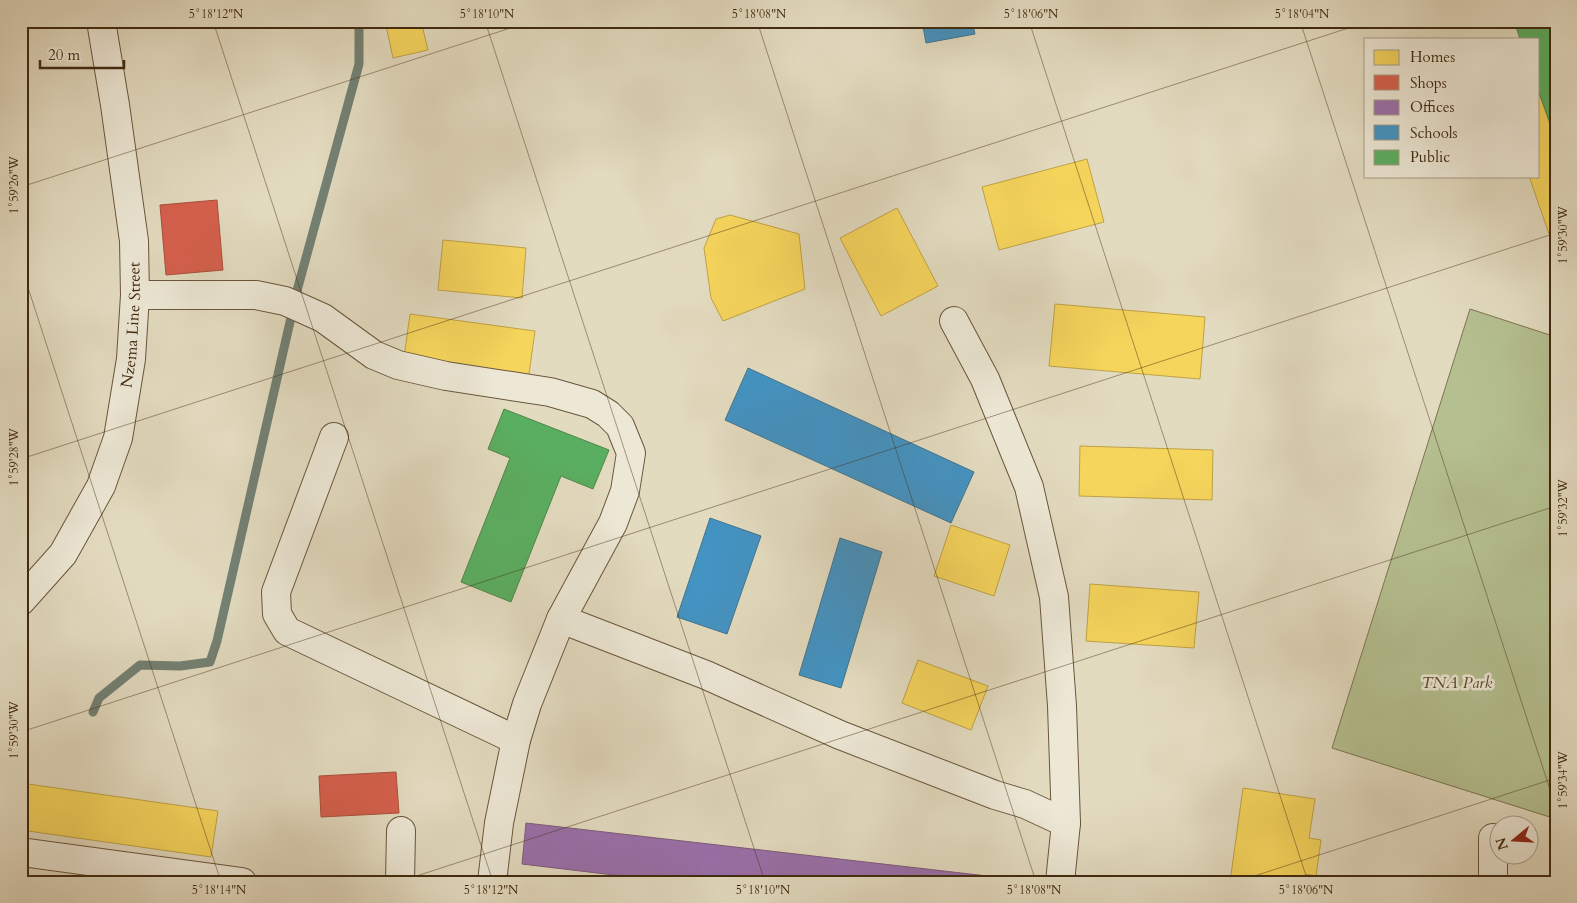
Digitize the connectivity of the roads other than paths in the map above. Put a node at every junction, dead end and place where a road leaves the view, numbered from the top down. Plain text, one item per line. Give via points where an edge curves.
1 (100, 21) edge
2 (136, 295) junction
3 (954, 321) dead end
4 (334, 437) dead end
5 (21, 601) edge
6 (561, 619) junction
7 (516, 740) junction
8 (1066, 823) junction
9 (401, 830) dead end
10 (21, 852) edge
11 (1493, 866) edge
12 (117, 873) edge
13 (242, 882) edge
14 (400, 882) edge
15 (492, 882) edge
16 (1060, 882) edge
17 (1493, 882) edge

1 - 2 street, Nzema Line Street via 134,241
2 - 5 street, Nzema Line Street via 131,359 118,438 101,486 63,554
2 - 6 street via 256,295 285,301 323,318 374,355 398,365 550,392 592,404 608,414 620,426 631,454 625,491 613,523
3 - 8 street via 985,379 1029,487 1052,588 1062,706
4 - 7 street via 276,592 276,614 287,631
6 - 7 street
6 - 8 street via 706,675 840,735 1025,804
7 - 15 street via 499,823
8 - 16 street
9 - 14 street
10 - 12 street
11 - 17 street
12 - 13 street

